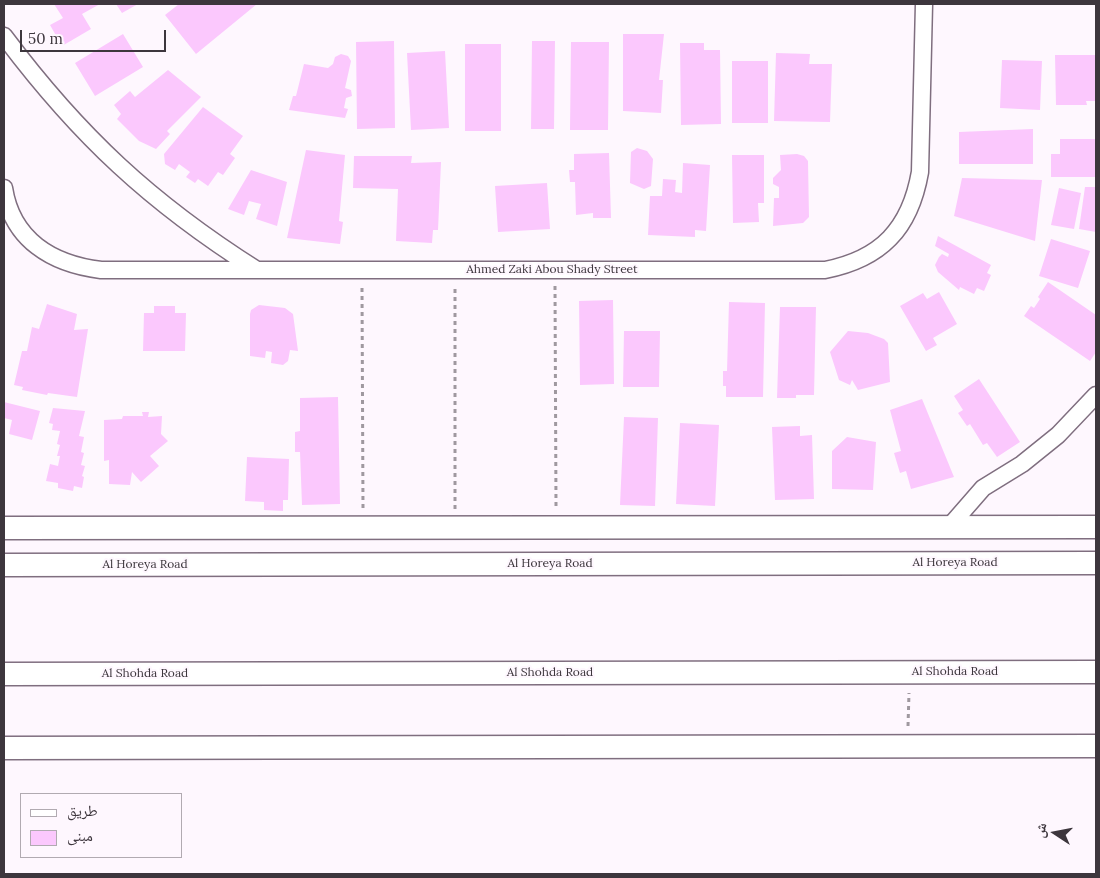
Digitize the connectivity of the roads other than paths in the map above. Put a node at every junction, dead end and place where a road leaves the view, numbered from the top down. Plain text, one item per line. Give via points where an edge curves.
1 (924, 4) edge
2 (4, 36) edge
3 (4, 188) edge
4 (257, 270) junction
5 (1096, 395) edge
6 (949, 527) junction
7 (1096, 527) edge
8 (4, 528) edge
9 (1096, 562) edge
10 (4, 566) edge
11 (1096, 672) edge
12 (4, 674) edge
13 (1096, 746) edge
14 (4, 748) edge

1 - 4 street, Ahmed Zaki Abou Shady Street via 920,172 916,193 909,213 897,231 865,258 846,266 825,270
2 - 4 street via 62,110 128,176 173,213
3 - 4 street, Ahmed Zaki Abou Shady Street via 16,222 32,242 52,257 76,267 101,270
5 - 6 street via 1058,435 1022,464 983,488
6 - 7 street
6 - 8 street
9 - 10 street, Al Horeya Road
11 - 12 street, Al Shohda Road
13 - 14 street

